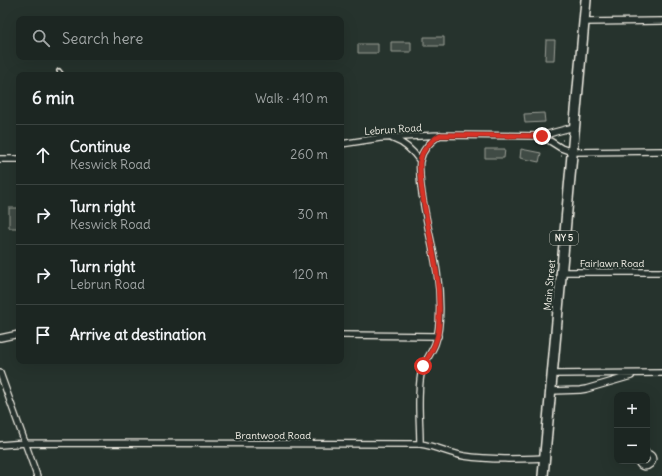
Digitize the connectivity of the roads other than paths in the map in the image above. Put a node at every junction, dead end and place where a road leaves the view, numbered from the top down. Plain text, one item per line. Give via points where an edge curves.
1 (586, 0) edge
2 (662, 21) edge
3 (584, 22) junction
4 (574, 127) junction
5 (440, 135) junction
6 (542, 136) junction
7 (389, 138) junction
8 (344, 143) edge
9 (662, 151) edge
10 (572, 152) junction
11 (0, 159) edge
12 (16, 160) edge
13 (420, 161) junction
14 (561, 272) junction
15 (662, 272) edge
16 (16, 335) edge
17 (344, 335) edge
18 (438, 336) junction
19 (0, 338) edge
20 (0, 372) edge
21 (641, 373) junction
22 (662, 373) edge
23 (552, 374) junction
24 (551, 391) junction
25 (25, 443) junction
26 (420, 444) junction
27 (0, 445) edge
28 (650, 454) edge
29 (545, 458) junction
30 (639, 464) edge
31 (644, 469) junction
32 (37, 476) edge
33 (543, 476) edge
34 (642, 476) edge

1 - 3 main road, Main Street / NY 5
2 - 3 street
3 - 4 main road, Main Street / NY 5
4 - 6 street, Lebrun Road
4 - 10 main road, Main Street / NY 5
5 - 6 street, Lebrun Road
5 - 7 street, Lebrun Road
5 - 13 street via 427,146
6 - 10 street
7 - 8 street, Lebrun Road
7 - 13 street via 407,146
9 - 10 street
10 - 14 main road, Main Street / NY 5
11 - 12 street
13 - 18 street via 421,184 439,290
14 - 15 street, Fairlawn Road
14 - 23 main road, Main Street / NY 5
16 - 19 street
17 - 18 street
18 - 26 street via 421,374
20 - 25 street
21 - 22 street
21 - 23 street
21 - 24 street via 580,390
23 - 24 main road, Main Street / NY 5
24 - 29 main road, Main Street / NY 5
25 - 26 street, Brantwood Road
25 - 27 street, Brantwood Road
25 - 32 street
26 - 29 street, Brantwood Road via 464,456
28 - 31 street via 655,461 654,466
29 - 33 main road, Main Street / NY 5
30 - 31 street
31 - 34 street

